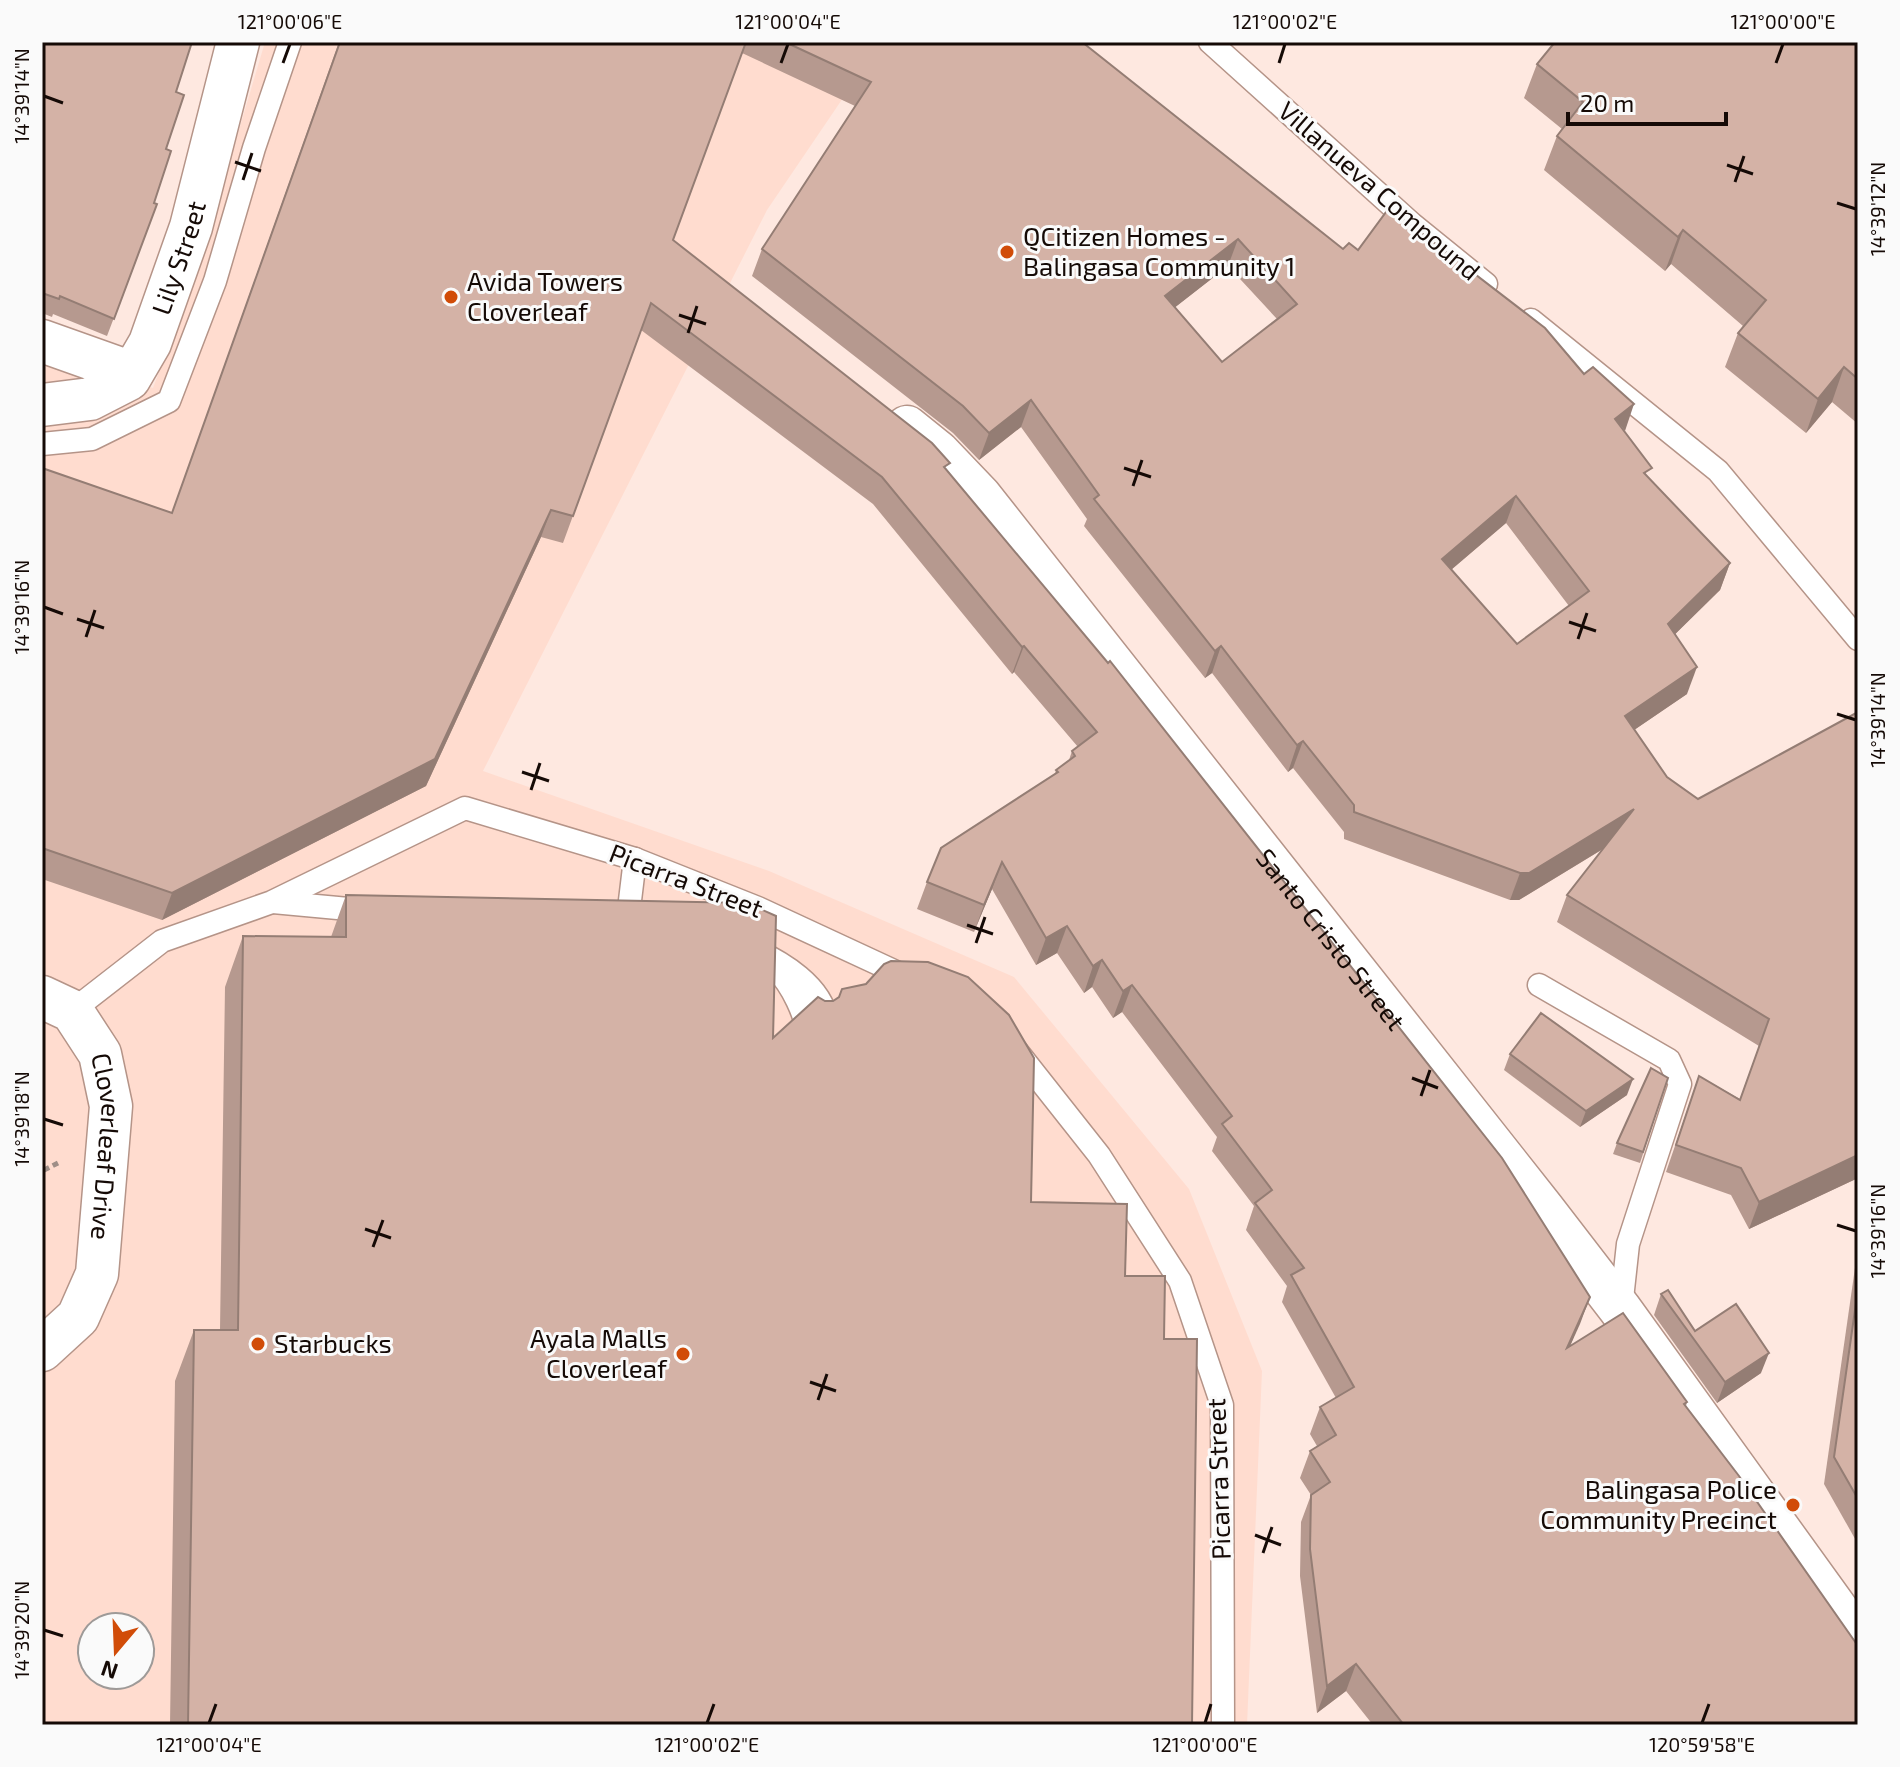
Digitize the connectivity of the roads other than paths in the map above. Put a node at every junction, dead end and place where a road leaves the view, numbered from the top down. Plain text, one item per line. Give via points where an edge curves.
1 (238, 42) edge
2 (290, 42) edge
3 (1210, 42) edge
4 (42, 341) edge
5 (132, 373) junction
6 (877, 404) edge
7 (42, 405) edge
8 (42, 444) edge
9 (1858, 639) edge
10 (635, 859) junction
11 (272, 902) junction
12 (392, 913) edge
13 (627, 918) edge
14 (734, 941) edge
15 (1539, 985) dead end
16 (917, 996) edge
17 (57, 1004) edge
18 (832, 1025) edge
19 (1007, 1038) edge
20 (1620, 1309) junction
21 (42, 1350) edge
22 (1858, 1639) edge
23 (1223, 1725) edge

1 - 5 street, Lily Street via 191,227 150,343
2 - 8 lane via 215,281 169,401 92,439
3 - 9 lane, Villanueva Compound via 1412,224 1718,471
4 - 5 street
5 - 7 street, Lily Street via 90,399
6 - 20 street, Santo Cristo Street via 938,452 980,496
10 - 11 lane, Picarra Street via 465,808
10 - 13 lane
10 - 16 lane, Picarra Street via 758,908
11 - 12 lane
11 - 17 lane, Picarra Street via 162,941
14 - 18 lane via 781,963 824,1005
15 - 20 lane via 1669,1060 1680,1084 1628,1244
17 - 21 street, Cloverleaf Drive via 100,1054 111,1106 97,1274 78,1317
19 - 23 lane, Picarra Street via 1099,1155 1180,1281 1222,1405
20 - 22 street, Santo Cristo Street

